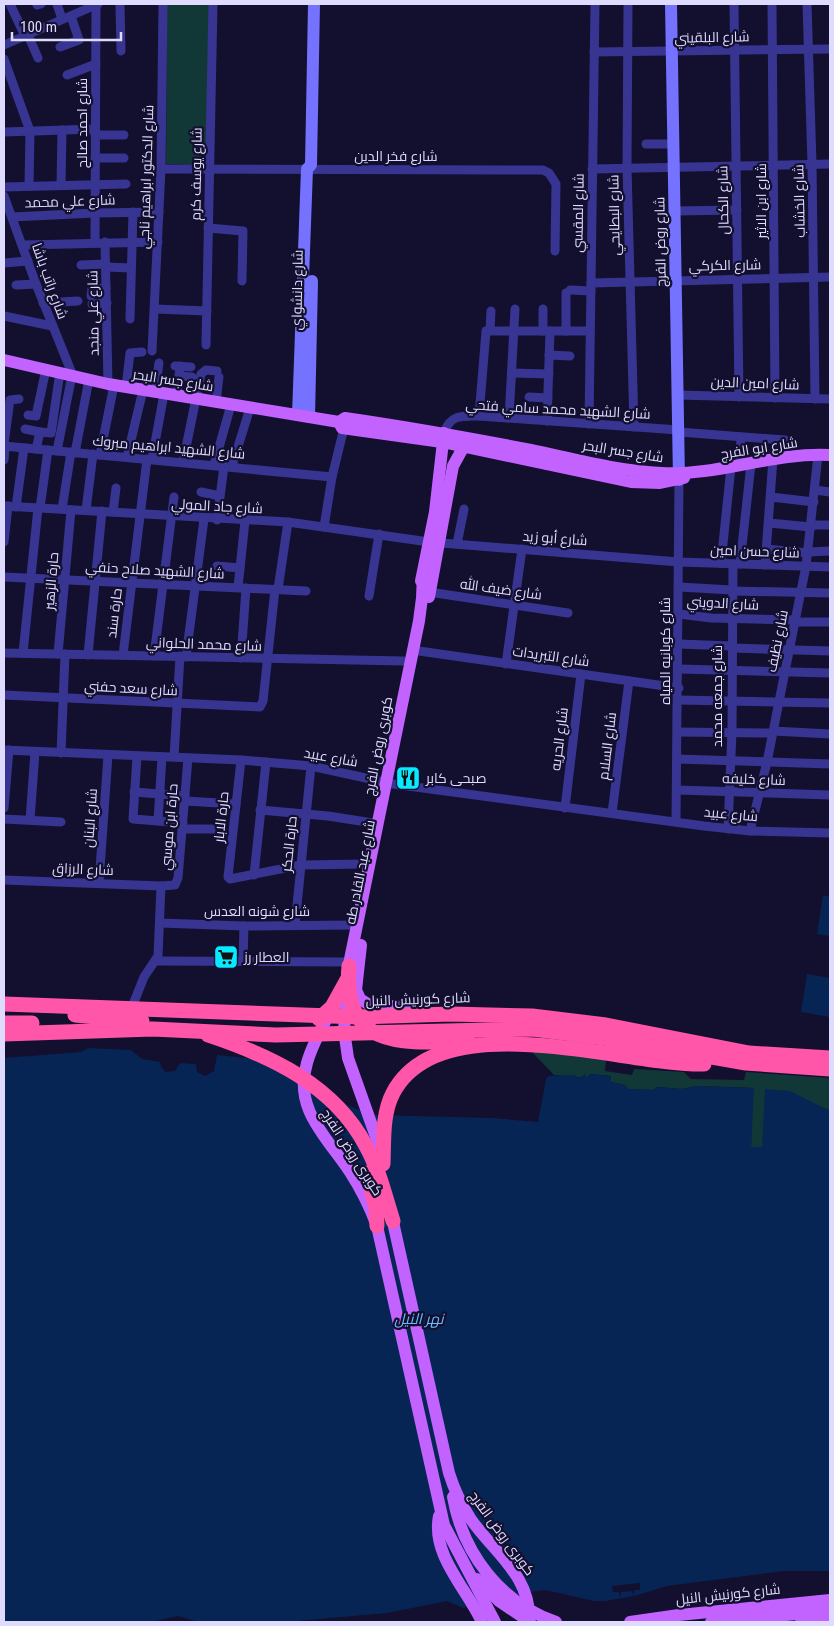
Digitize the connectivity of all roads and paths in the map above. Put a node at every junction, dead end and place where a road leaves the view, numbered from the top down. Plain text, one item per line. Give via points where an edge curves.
1 (10, 4) edge
2 (57, 4) edge
3 (97, 4) edge
4 (120, 4) edge
5 (163, 4) edge
6 (214, 4) edge
7 (314, 4) edge
8 (595, 4) edge
9 (628, 4) edge
10 (671, 4) edge
11 (734, 4) edge
12 (772, 4) edge
13 (807, 4) edge
14 (71, 16) junction
15 (62, 20) junction
16 (26, 36) junction
17 (4, 46) edge
18 (60, 47) dead end
19 (809, 49) junction
20 (830, 49) edge
21 (735, 50) junction
22 (773, 50) junction
23 (120, 51) dead end
24 (672, 51) junction
25 (594, 52) junction
26 (628, 52) junction
27 (38, 58) dead end
28 (4, 59) edge
29 (96, 64) junction
30 (67, 74) dead end
31 (62, 130) junction
32 (30, 131) junction
33 (4, 132) edge
34 (95, 132) junction
35 (124, 135) dead end
36 (646, 144) dead end
37 (674, 144) junction
38 (95, 158) junction
39 (124, 158) dead end
40 (812, 164) junction
41 (830, 164) edge
42 (774, 165) junction
43 (736, 166) junction
44 (674, 167) junction
45 (161, 168) junction
46 (311, 168) junction
47 (627, 168) junction
48 (210, 169) junction
49 (592, 169) junction
50 (126, 184) dead end
51 (61, 185) junction
52 (95, 185) junction
53 (29, 186) junction
54 (4, 187) edge
55 (4, 196) edge
56 (737, 210) junction
57 (675, 211) junction
58 (133, 212) junction
59 (159, 212) junction
60 (95, 213) junction
61 (12, 217) junction
62 (208, 228) junction
63 (132, 241) junction
64 (95, 242) junction
65 (105, 242) junction
66 (158, 242) junction
67 (22, 245) junction
68 (555, 251) dead end
69 (28, 261) junction
70 (4, 263) edge
71 (81, 265) dead end
72 (106, 265) junction
73 (131, 268) junction
74 (830, 277) edge
75 (775, 278) junction
76 (814, 278) junction
77 (738, 279) junction
78 (676, 280) junction
79 (242, 281) dead end
80 (629, 281) junction
81 (36, 284) junction
82 (16, 285) dead end
83 (591, 287) junction
84 (106, 288) junction
85 (78, 301) dead end
86 (43, 302) junction
87 (106, 303) junction
88 (155, 309) junction
89 (543, 309) dead end
90 (515, 310) dead end
91 (207, 311) junction
92 (491, 311) dead end
93 (4, 316) edge
94 (130, 319) dead end
95 (52, 326) junction
96 (555, 329) junction
97 (488, 330) junction
98 (515, 330) junction
99 (590, 331) junction
100 (206, 345) dead end
101 (152, 351) dead end
102 (142, 352) dead end
103 (550, 355) junction
104 (570, 356) dead end
105 (4, 360) edge
106 (159, 363) dead end
107 (46, 369) junction
108 (191, 372) dead end
109 (512, 373) junction
110 (69, 374) junction
111 (549, 374) junction
112 (89, 379) junction
113 (116, 385) junction
114 (160, 393) junction
115 (678, 395) junction
116 (529, 397) dead end
117 (739, 397) junction
118 (548, 398) junction
119 (775, 398) junction
120 (19, 399) dead end
121 (196, 399) junction
122 (814, 399) junction
123 (830, 399) edge
124 (216, 402) junction
125 (231, 405) junction
126 (250, 408) junction
127 (28, 415) dead end
128 (304, 416) junction
129 (480, 416) junction
130 (509, 418) junction
131 (547, 421) junction
132 (589, 424) junction
133 (342, 425) junction
134 (634, 427) junction
135 (25, 429) dead end
136 (679, 431) junction
137 (40, 432) junction
138 (741, 437) junction
139 (443, 443) junction
140 (4, 445) edge
141 (24, 448) junction
142 (36, 449) junction
143 (53, 451) junction
144 (460, 451) junction
145 (73, 452) junction
146 (97, 455) junction
147 (824, 455) edge
148 (127, 457) junction
149 (779, 458) junction
150 (150, 459) junction
151 (4, 460) edge
152 (183, 462) junction
153 (214, 465) junction
154 (228, 466) junction
155 (741, 466) junction
156 (693, 473) joint
157 (332, 477) junction
158 (679, 477) junction
159 (116, 488) dead end
160 (815, 490) junction
161 (202, 492) dead end
162 (830, 492) edge
163 (220, 496) junction
164 (174, 497) dead end
165 (771, 497) junction
166 (814, 502) junction
167 (9, 507) edge
168 (39, 508) junction
169 (66, 509) junction
170 (464, 509) dead end
171 (86, 510) junction
172 (102, 511) junction
173 (113, 512) junction
174 (140, 515) junction
175 (172, 518) junction
176 (204, 519) junction
177 (217, 520) junction
178 (245, 521) junction
179 (288, 522) junction
180 (769, 523) junction
181 (830, 525) edge
182 (811, 526) junction
183 (324, 527) junction
184 (379, 534) junction
185 (4, 542) edge
186 (434, 542) junction
187 (457, 544) junction
188 (522, 549) junction
189 (766, 550) junction
190 (830, 551) edge
191 (808, 552) junction
192 (680, 562) junction
193 (722, 563) junction
194 (737, 564) junction
195 (765, 565) junction
196 (217, 566) dead end
197 (806, 566) junction
198 (830, 567) edge
199 (240, 568) junction
200 (423, 574) junction
201 (4, 577) edge
202 (30, 578) junction
203 (65, 580) junction
204 (95, 581) junction
205 (132, 582) junction
206 (163, 584) junction
207 (195, 585) junction
208 (679, 587) junction
209 (242, 588) junction
210 (277, 589) junction
211 (306, 590) dead end
212 (732, 590) junction
213 (801, 592) junction
214 (830, 593) edge
215 (426, 595) junction
216 (369, 596) dead end
217 (514, 605) junction
218 (568, 613) dead end
219 (679, 614) junction
220 (732, 618) junction
221 (795, 621) junction
222 (830, 622) edge
223 (679, 644) junction
224 (732, 647) junction
225 (790, 648) junction
226 (418, 651) junction
227 (830, 651) edge
228 (4, 653) edge
229 (23, 653) junction
230 (61, 654) junction
231 (88, 655) junction
232 (123, 655) junction
233 (154, 656) junction
234 (183, 657) junction
235 (241, 658) junction
236 (268, 659) junction
237 (404, 662) junction
238 (506, 664) junction
239 (679, 669) junction
240 (731, 672) junction
241 (786, 672) junction
242 (830, 673) edge
243 (581, 674) junction
244 (629, 681) junction
245 (679, 688) junction
246 (4, 695) edge
247 (63, 698) junction
248 (679, 700) junction
249 (732, 700) junction
250 (780, 702) junction
251 (178, 703) junction
252 (830, 703) edge
253 (678, 732) junction
254 (732, 732) junction
255 (773, 732) junction
256 (830, 734) edge
257 (7, 750) edge
258 (35, 752) junction
259 (61, 753) junction
260 (108, 755) junction
261 (137, 756) junction
262 (162, 757) junction
263 (174, 757) junction
264 (188, 758) junction
265 (677, 759) junction
266 (240, 760) junction
267 (730, 761) junction
268 (266, 762) junction
269 (767, 762) junction
270 (830, 764) edge
271 (311, 766) junction
272 (386, 783) junction
273 (677, 790) junction
274 (134, 792) junction
275 (729, 792) junction
276 (160, 794) junction
277 (759, 794) junction
278 (830, 795) edge
279 (185, 798) junction
280 (236, 804) junction
281 (4, 808) edge
282 (565, 808) junction
283 (260, 810) junction
284 (306, 813) junction
285 (612, 813) junction
286 (4, 819) edge
287 (30, 820) junction
288 (386, 820) junction
289 (158, 821) junction
290 (61, 822) dead end
291 (676, 822) junction
292 (373, 823) junction
293 (182, 826) junction
294 (728, 829) junction
295 (215, 830) dead end
296 (750, 830) junction
297 (830, 833) edge
298 (301, 864) junction
299 (366, 864) junction
300 (254, 875) junction
301 (4, 880) edge
302 (99, 883) junction
303 (161, 886) junction
304 (160, 923) junction
305 (295, 925) junction
306 (354, 925) junction
307 (244, 926) junction
308 (157, 960) junction
309 (243, 961) junction
310 (348, 969) junction
311 (4, 1004) edge
312 (132, 1007) junction
313 (4, 1014) edge
314 (429, 1015) junction
315 (314, 1016) junction
316 (4, 1023) edge
317 (42, 1032) junction
318 (4, 1034) edge
319 (512, 1044) junction
320 (830, 1058) edge
321 (727, 1060) junction
322 (830, 1069) edge
323 (383, 1164) junction
324 (393, 1221) junction
325 (377, 1226) junction
326 (449, 1474) junction
327 (440, 1511) junction
328 (466, 1566) junction
329 (830, 1600) edge
330 (830, 1610) edge
331 (830, 1619) edge
332 (482, 1622) edge
333 (495, 1622) edge
334 (529, 1622) edge
335 (556, 1622) edge
336 (630, 1622) edge
337 (711, 1622) edge
338 (801, 1622) edge

1 - 16 street
2 - 15 street
3 - 14 street
3 - 29 street, شارع احمد صالح
4 - 23 street
5 - 45 street, شارع الدكتور ابراهيم ناجي
6 - 48 street, شارع يوسف كرم
7 - 46 street, شارع دانشواي
8 - 25 street, شارع المقسي
9 - 26 street, شارع البطايحي
10 - 24 street, شارع روض الفرج
11 - 21 street, شارع الكحال
12 - 22 street, شارع ابن الاثير
13 - 19 street, شارع الخشاب
14 - 15 street
14 - 18 street via 79,40
15 - 16 street
16 - 17 street
16 - 27 street
19 - 20 street, شارع البلقيني
19 - 22 street, شارع البلقيني
19 - 40 street, شارع الخشاب
21 - 22 street, شارع البلقيني
21 - 24 street, شارع البلقيني
21 - 43 street, شارع الكحال
22 - 42 street, شارع ابن الاثير
24 - 26 street, شارع البلقيني
24 - 37 street, شارع روض الفرج
25 - 26 street, شارع البلقيني
25 - 49 street, شارع المقسي
26 - 47 street, شارع البطايحي
28 - 32 street
29 - 30 street
29 - 34 street, شارع احمد صالح
31 - 32 street
31 - 34 street
31 - 51 street
32 - 33 street
32 - 53 street
34 - 35 street
34 - 38 street, شارع احمد صالح
36 - 37 street
37 - 44 street, شارع روض الفرج
38 - 39 street
38 - 52 street, شارع احمد صالح
40 - 41 street
40 - 42 street
40 - 76 street, شارع الخشاب
42 - 43 street
42 - 75 street, شارع ابن الاثير
43 - 44 street
43 - 56 street, شارع الكحال
44 - 47 street
44 - 57 street, شارع روض الفرج
45 - 48 street, شارع فخر الدين
45 - 59 street, شارع الدكتور ابراهيم ناجي
46 - 48 street, شارع فخر الدين
46 - 68 street, شارع فخر الدين via 542,170 549,173 556,184
46 - 128 street, شارع دانشواي
47 - 49 street
47 - 80 street, شارع البطايحي
48 - 62 street, شارع يوسف كرم
49 - 83 street, شارع المقسي
50 - 52 street
51 - 52 street
51 - 53 street
52 - 60 street, شارع احمد صالح
53 - 54 street
55 - 61 street, شارع راتب باشا
56 - 57 street
56 - 77 street, شارع الكحال
57 - 78 street, شارع روض الفرج
58 - 59 street, شارع علي محمد
58 - 60 street, شارع علي محمد
58 - 63 street
59 - 66 street, شارع الدكتور ابراهيم ناجي
60 - 61 street, شارع علي محمد
60 - 64 street, شارع احمد صالح
61 - 67 street, شارع راتب باشا
62 - 79 street via 243,230
62 - 91 street, شارع يوسف كرم
63 - 65 street
63 - 66 street
63 - 73 street
64 - 65 street
64 - 67 street
65 - 72 street, شارع علي منجد
66 - 88 street, شارع الدكتور ابراهيم ناجي
67 - 69 street, شارع راتب باشا
69 - 70 street
69 - 81 street, شارع راتب باشا
71 - 72 street
72 - 73 street
72 - 84 street, شارع علي منجد
73 - 94 street
74 - 76 street, شارع الكركي
75 - 76 street, شارع الكركي
75 - 77 street, شارع الكركي
75 - 119 street, شارع ابن الاثير
76 - 122 street, شارع الخشاب
77 - 78 street, شارع الكركي
77 - 117 street, شارع الكحال
78 - 80 street, شارع الكركي
78 - 115 street, شارع روض الفرج
80 - 83 street, شارع الكركي
80 - 134 street, شارع البطايحي
81 - 82 street
81 - 86 street, شارع راتب باشا
83 - 96 street, شارع الكركي via 568,292
83 - 99 street, شارع المقسي
84 - 87 street, شارع علي منجد
84 - 87 street via 92,289 92,300
85 - 86 street
86 - 95 street, شارع راتب باشا
87 - 113 street, شارع علي منجد
88 - 91 street
88 - 101 street, شارع الدكتور ابراهيم ناجي
89 - 96 street
90 - 98 street
91 - 100 street, شارع يوسف كرم
92 - 97 street
93 - 95 street
95 - 110 street, شارع راتب باشا
96 - 98 street
96 - 99 street
96 - 103 street
97 - 98 street
97 - 129 street
98 - 109 street
99 - 132 street, شارع المقسي
102 - 113 street via 130,353
103 - 104 street
103 - 111 street
105 - 107 main road, شارع جسر البحر
106 - 114 street
107 - 110 main road, شارع جسر البحر
107 - 127 street via 36,416
108 - 114 street via 178,369
109 - 111 street
109 - 130 street
110 - 112 main road, شارع جسر البحر
110 - 137 street via 50,433
110 - 143 street
111 - 118 street
112 - 113 main road, شارع جسر البحر
112 - 145 street, حارة الزهير
113 - 114 main road, شارع جسر البحر
113 - 146 street
114 - 121 main road, شارع جسر البحر
114 - 148 street
114 - 150 street, حارة سند
115 - 117 street, شارع امين الدين
115 - 136 street, شارع روض الفرج
116 - 118 street
117 - 119 street, شارع امين الدين
118 - 131 street
119 - 122 street, شارع امين الدين
120 - 140 street via 10,399
121 - 124 main road, شارع جسر البحر
121 - 124 street via 201,372 206,370 218,374
121 - 152 street
122 - 123 street, شارع امين الدين
124 - 125 main road, شارع جسر البحر
125 - 126 main road, شارع جسر البحر
125 - 153 street
126 - 128 main road, شارع جسر البحر
126 - 154 street
128 - 133 main road, شارع جسر البحر
129 - 130 street, شارع الشهيد محمد سامي فتحي
129 - 139 street, شارع الشهيد محمد سامي فتحي via 454,418 448,422
130 - 131 street, شارع الشهيد محمد سامي فتحي
131 - 132 street, شارع الشهيد محمد سامي فتحي
132 - 134 street, شارع الشهيد محمد سامي فتحي
133 - 139 main road, شارع جسر البحر via 345,418
133 - 157 street
134 - 136 street, شارع الشهيد محمد سامي فتحي
135 - 137 street
136 - 138 street, شارع الشهيد محمد سامي فتحي
136 - 158 street, شارع روض الفرج
137 - 142 street
138 - 149 street, شارع الشهيد محمد سامي فتحي via 785,440
138 - 155 street
139 - 144 main road, شارع جسر البحر
139 - 158 main road, شارع جسر البحر
139 - 186 main road, شارع عبد القادر طه
140 - 141 street, شارع الشهيد ابراهيم مبروك
140 - 151 street
141 - 142 street, شارع الشهيد ابراهيم مبروك
141 - 167 street
142 - 143 street, شارع الشهيد ابراهيم مبروك
143 - 145 street, شارع الشهيد ابراهيم مبروك
143 - 168 street
144 - 158 main road, شارع جسر البحر via 631,482 660,483
144 - 186 main road, شارع عبد القادر طه
145 - 146 street, شارع الشهيد ابراهيم مبروك
145 - 169 street, حارة الزهير
146 - 148 street, شارع الشهيد ابراهيم مبروك
146 - 171 street
147 - 149 main road, شارع ابو الفرج
147 - 160 street, شارع نظيف
148 - 150 street, شارع الشهيد ابراهيم مبروك
149 - 155 main road, شارع ابو الفرج
149 - 165 street
150 - 152 street, شارع الشهيد ابراهيم مبروك
150 - 174 street, حارة سند
152 - 153 street, شارع الشهيد ابراهيم مبروك
153 - 154 street, شارع الشهيد ابراهيم مبروك
154 - 157 street, شارع الشهيد ابراهيم مبروك
154 - 163 street
155 - 156 main road, شارع ابو الفرج
155 - 193 street
155 - 194 street, شارع جمعه محمد
156 - 158 main road, شارع جسر البحر
157 - 183 street
158 - 192 street, شارع كوبانيه المياه
159 - 173 street
160 - 162 street
160 - 166 street, شارع نظيف
161 - 163 street
163 - 177 street
164 - 175 street
165 - 166 street
165 - 180 street
166 - 182 street, شارع نظيف
167 - 168 street, شارع جاد المولي
167 - 185 street
168 - 169 street, شارع جاد المولي
168 - 202 street
169 - 171 street, شارع جاد المولي
169 - 203 street, حارة الزهير
170 - 187 street
171 - 172 street, شارع جاد المولي
172 - 173 street, شارع جاد المولي
172 - 204 street
173 - 174 street, شارع جاد المولي
174 - 175 street, شارع جاد المولي
174 - 205 street, حارة سند
175 - 176 street, شارع جاد المولي
175 - 206 street
176 - 177 street, شارع جاد المولي
176 - 207 street
177 - 178 street, شارع جاد المولي
178 - 179 street, شارع جاد المولي
178 - 199 street
179 - 183 street, شارع جاد المولي
179 - 210 street
180 - 182 street
180 - 189 street
181 - 182 street
182 - 191 street, شارع نظيف
183 - 184 street, شارع جاد المولي
184 - 186 street, شارع جاد المولي
184 - 216 street
186 - 187 street, شارع أبو زيد
186 - 200 main road, شارع عبد القادر طه
186 - 215 main road, شارع عبد القادر طه
187 - 188 street, شارع أبو زيد
188 - 192 street, شارع أبو زيد
188 - 217 street
189 - 191 street
189 - 195 street
190 - 191 street
191 - 197 street, شارع نظيف
192 - 193 street, شارع حسن امين
192 - 208 street, شارع كوبانيه المياه
193 - 194 street, شارع حسن امين
194 - 195 street, شارع حسن امين
194 - 212 street, شارع جمعه محمد
195 - 197 street, شارع حسن امين
196 - 199 street
197 - 198 street, شارع حسن امين
197 - 213 street, شارع نظيف
199 - 209 street
200 - 215 main road, كوبرى روض الفرج
200 - 237 main road, شارع عبد القادر طه
201 - 202 street, شارع الشهيد صلاح حنفي
202 - 203 street, شارع الشهيد صلاح حنفي
202 - 229 street
203 - 204 street, شارع الشهيد صلاح حنفي
203 - 230 street, حارة الزهير
204 - 205 street, شارع الشهيد صلاح حنفي
204 - 231 street
205 - 206 street, شارع الشهيد صلاح حنفي
205 - 232 street, حارة سند
206 - 207 street, شارع الشهيد صلاح حنفي
206 - 233 street
207 - 209 street, شارع الشهيد صلاح حنفي
207 - 234 street
208 - 212 street
208 - 219 street, شارع كوبانيه المياه
209 - 210 street, شارع الشهيد صلاح حنفي
209 - 235 street
210 - 211 street, شارع الشهيد صلاح حنفي
210 - 236 street
212 - 213 street
212 - 220 street, شارع جمعه محمد
213 - 214 street
213 - 221 street, شارع نظيف
215 - 217 street, شارع ضيف الله
215 - 226 main road, شارع عبد القادر طه
215 - 310 main road, كوبرى روض الفرج
217 - 218 street, شارع ضيف الله
217 - 238 street
219 - 220 street, شارع الدويني
219 - 223 street, شارع كوبانيه المياه
220 - 221 street, شارع الدويني
220 - 224 street, شارع جمعه محمد
221 - 222 street, شارع الدويني
221 - 225 street, شارع نظيف
223 - 224 street
223 - 239 street, شارع كوبانيه المياه
224 - 225 street
224 - 240 street, شارع جمعه محمد
225 - 227 street
225 - 241 street, شارع نظيف
226 - 238 street, شارع التبريدات
226 - 272 main road, شارع عبد القادر طه
228 - 229 street, شارع محمد الحلواني
229 - 230 street, شارع محمد الحلواني
230 - 231 street, شارع محمد الحلواني
230 - 247 street, حارة الزهير
231 - 232 street, شارع محمد الحلواني
232 - 233 street, شارع محمد الحلواني
233 - 234 street, شارع محمد الحلواني
234 - 235 street, شارع محمد الحلواني
234 - 251 street
235 - 236 street, شارع محمد الحلواني
236 - 237 street, شارع محمد الحلواني
236 - 251 street, شارع سعد حفني via 263,704 257,708
237 - 272 main road, شارع عبد القادر طه
238 - 243 street, شارع التبريدات
239 - 240 street
239 - 245 street, شارع كوبانيه المياه
240 - 241 street
240 - 249 street, شارع جمعه محمد
241 - 242 street
241 - 250 street, شارع نظيف
243 - 244 street, شارع التبريدات
243 - 282 street, شارع الحريه
244 - 245 street, شارع التبريدات
244 - 285 street, شارع السلام
245 - 248 street, شارع كوبانيه المياه
246 - 247 street, شارع سعد حفني
247 - 251 street, شارع سعد حفني
247 - 259 street, حارة الزهير
248 - 249 street
248 - 253 street, شارع كوبانيه المياه
249 - 250 street
249 - 254 street, شارع جمعه محمد
250 - 252 street
250 - 255 street, شارع نظيف
251 - 263 street
253 - 254 street
253 - 265 street, شارع كوبانيه المياه
254 - 255 street
254 - 267 street, شارع جمعه محمد
255 - 256 street
255 - 269 street, شارع نظيف
257 - 258 street, شارع عبيد
257 - 281 street
258 - 259 street, شارع عبيد
258 - 287 street
259 - 260 street, شارع عبيد
260 - 261 street, شارع عبيد
260 - 302 street, شارع البنان
261 - 262 street, شارع عبيد
261 - 274 street
262 - 263 street, شارع عبيد
262 - 276 street
263 - 264 street, شارع عبيد
264 - 266 street, شارع عبيد
264 - 279 street, حارة ابن موسي
265 - 267 street
265 - 273 street, شارع كوبانيه المياه
266 - 268 street, شارع عبيد
266 - 280 street, حارة الابار
267 - 269 street
267 - 275 street, شارع جمعه محمد
268 - 271 street, شارع عبيد
268 - 283 street
269 - 270 street
269 - 277 street, شارع نظيف
271 - 272 street, شارع عبيد
271 - 284 street, حارة الحكر
272 - 282 street, شارع عبيد
272 - 288 main road, شارع عبد القادر طه
272 - 292 main road, شارع عبد القادر طه
273 - 275 street, شارع خليفه
273 - 291 street, شارع كوبانيه المياه
274 - 276 street
274 - 289 street via 133,818
275 - 277 street, شارع خليفه
275 - 294 street, شارع جمعه محمد
276 - 279 street
276 - 289 street
277 - 278 street, شارع خليفه
277 - 296 street, شارع نظيف
279 - 280 street
279 - 293 street, حارة ابن موسي
280 - 300 street, حارة الابار via 228,877 232,880
282 - 285 street, شارع عبيد
283 - 284 street
283 - 300 street
284 - 292 street
284 - 298 street, حارة الحكر
285 - 291 street, شارع عبيد
286 - 287 street
287 - 290 street
288 - 310 main road, كوبرى روض الفرج via 378,835 356,948
288 - 314 main road, شارع عبد القادر طه via 361,944 356,990 360,999 368,1004 402,1007
289 - 293 street
291 - 294 street, شارع عبيد
292 - 299 main road, شارع عبد القادر طه
293 - 295 street
293 - 303 street, حارة ابن موسي via 177,882 172,886
294 - 296 street, شارع عبيد
296 - 297 street, شارع عبيد
298 - 299 street
298 - 300 street
298 - 305 street, حارة الحكر
299 - 306 main road, شارع عبد القادر طه
301 - 302 street, شارع الرزاق
302 - 303 street, شارع الرزاق
303 - 304 street
304 - 307 street, شارع شونه العدس
304 - 308 street
305 - 306 street, شارع شونه العدس
305 - 307 street, شارع شونه العدس
306 - 310 main road, شارع عبد القادر طه
307 - 309 street
308 - 309 street
308 - 312 street via 147,972
309 - 310 street
310 - 315 main road, شارع عبد القادر طه via 332,999
310 - 317 highway via 327,1013 299,1025 100,1015
310 - 319 highway via 354,1008 377,1035 400,1042 483,1040
310 - 323 main road, كوبرى روض الفرج via 344,1030 348,1058
310 - 325 main road, كوبرى روض الفرج via 307,1063 304,1094 314,1124 358,1185
311 - 312 highway, شارع كورنيش النيل
312 - 315 highway, شارع كورنيش النيل
313 - 324 highway via 79,1016 179,1027 240,1047 295,1073 329,1097 358,1131 375,1165
314 - 315 highway, شارع كورنيش النيل
314 - 320 highway, شارع كورنيش النيل via 479,1014 569,1020 749,1053
316 - 325 highway via 112,1025 156,1033 214,1047 274,1073 314,1097 344,1128 364,1165 376,1208
317 - 318 highway
317 - 321 highway via 153,1029 295,1035 533,1029
319 - 321 highway via 570,1047 689,1064
319 - 323 highway via 444,1053 431,1057 408,1072 387,1106
321 - 322 highway
323 - 324 main road, كوبرى روض الفرج
324 - 326 main road, كوبرى روض الفرج
325 - 327 main road, كوبرى روض الفرج
326 - 334 main road, كوبرى روض الفرج via 454,1490 471,1519 517,1575 529,1606
326 - 335 main road via 458,1521 480,1565 503,1592
327 - 328 main road, كوبرى روض الفرج via 452,1543
327 - 332 main road via 436,1527 446,1557
328 - 333 main road, كوبرى روض الفرج
328 - 334 main road via 499,1601
329 - 336 main road, شارع كورنيش النيل
330 - 337 main road
331 - 338 main road

